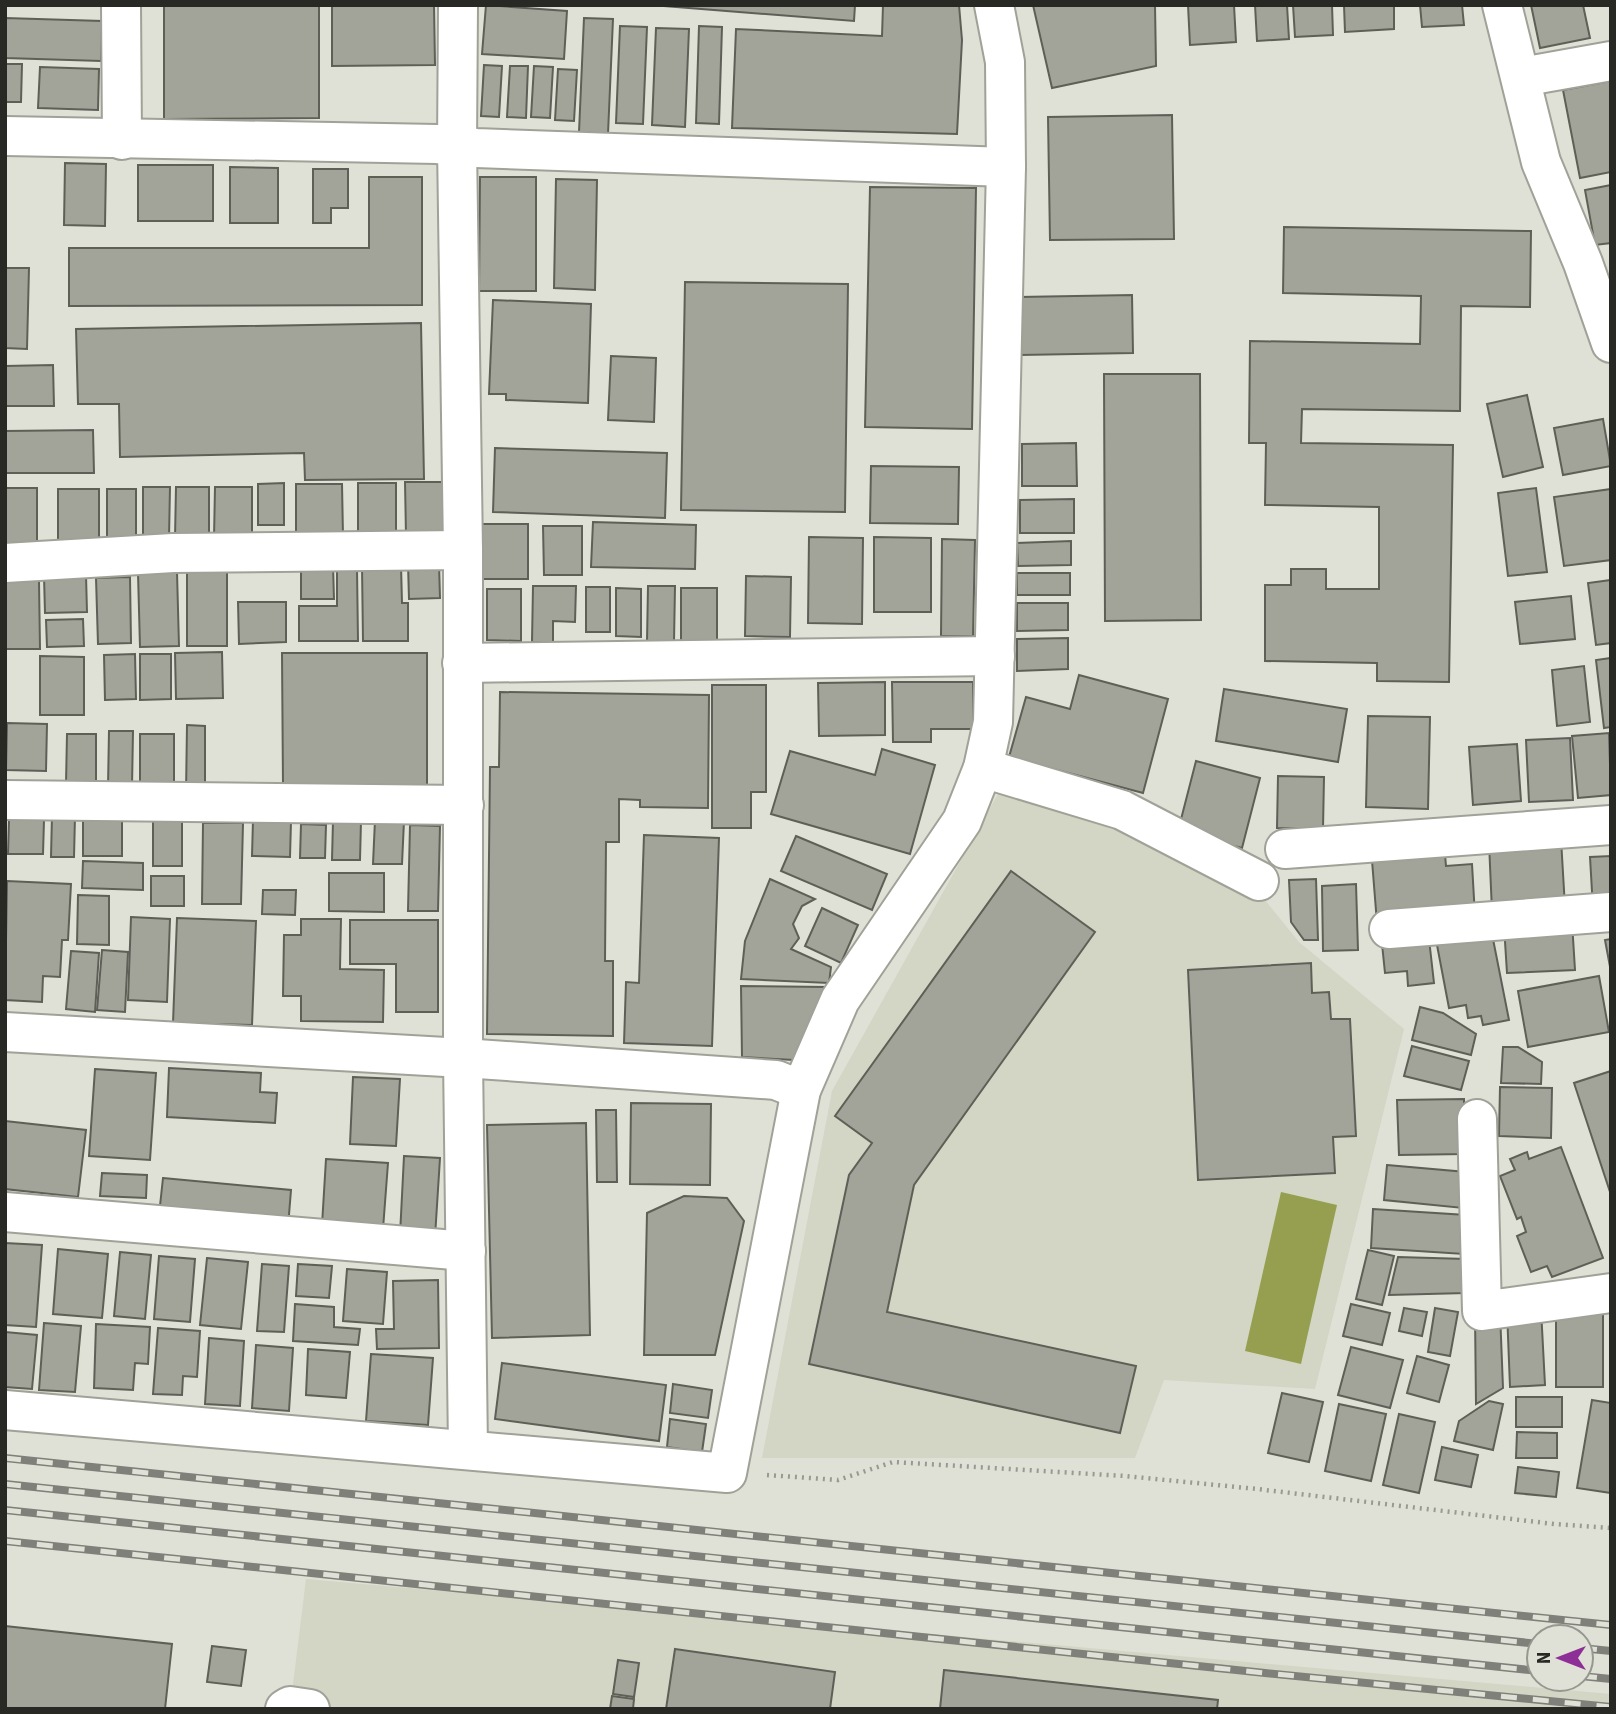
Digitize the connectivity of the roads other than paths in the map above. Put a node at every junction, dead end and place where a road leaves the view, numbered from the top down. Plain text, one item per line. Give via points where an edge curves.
1 (121, 5) edge
2 (458, 5) edge
3 (994, 5) edge
4 (1502, 5) edge
5 (1611, 61) edge
6 (1521, 77) junction
7 (5, 136) edge
8 (122, 139) junction
9 (457, 146) junction
10 (1006, 167) junction
11 (1597, 261) edge
12 (1611, 343) edge
13 (463, 551) junction
14 (5, 563) edge
15 (995, 656) junction
16 (462, 663) junction
17 (983, 768) junction
18 (5, 800) edge
19 (464, 805) junction
20 (1611, 825) edge
21 (1286, 849) dead end
22 (1259, 881) dead end
23 (1611, 912) edge
24 (1389, 929) dead end
25 (5, 1032) edge
26 (463, 1058) junction
27 (801, 1090) junction
28 (1476, 1119) dead end
29 (5, 1212) edge
30 (466, 1251) junction
31 (1611, 1293) edge
32 (5, 1410) edge
33 (468, 1450) junction
34 (285, 1709) edge
35 (310, 1709) edge

1 - 8 street
2 - 9 street
3 - 10 street via 1005,62
4 - 6 street
5 - 6 street
6 - 11 street via 1541,162
7 - 8 street
8 - 9 street
9 - 10 street
9 - 13 street
10 - 15 street
11 - 12 street
13 - 14 street via 173,553
13 - 16 street
15 - 16 street
15 - 17 street via 993,722
16 - 19 street
17 - 22 street via 1122,810
17 - 27 street via 962,821 840,1000
18 - 19 street
19 - 26 street
20 - 21 street
23 - 24 street
25 - 26 street
26 - 27 street via 776,1080
26 - 30 street
27 - 33 street via 727,1473
28 - 31 street via 1482,1311
29 - 30 street
30 - 33 street
32 - 33 street
34 - 35 street

